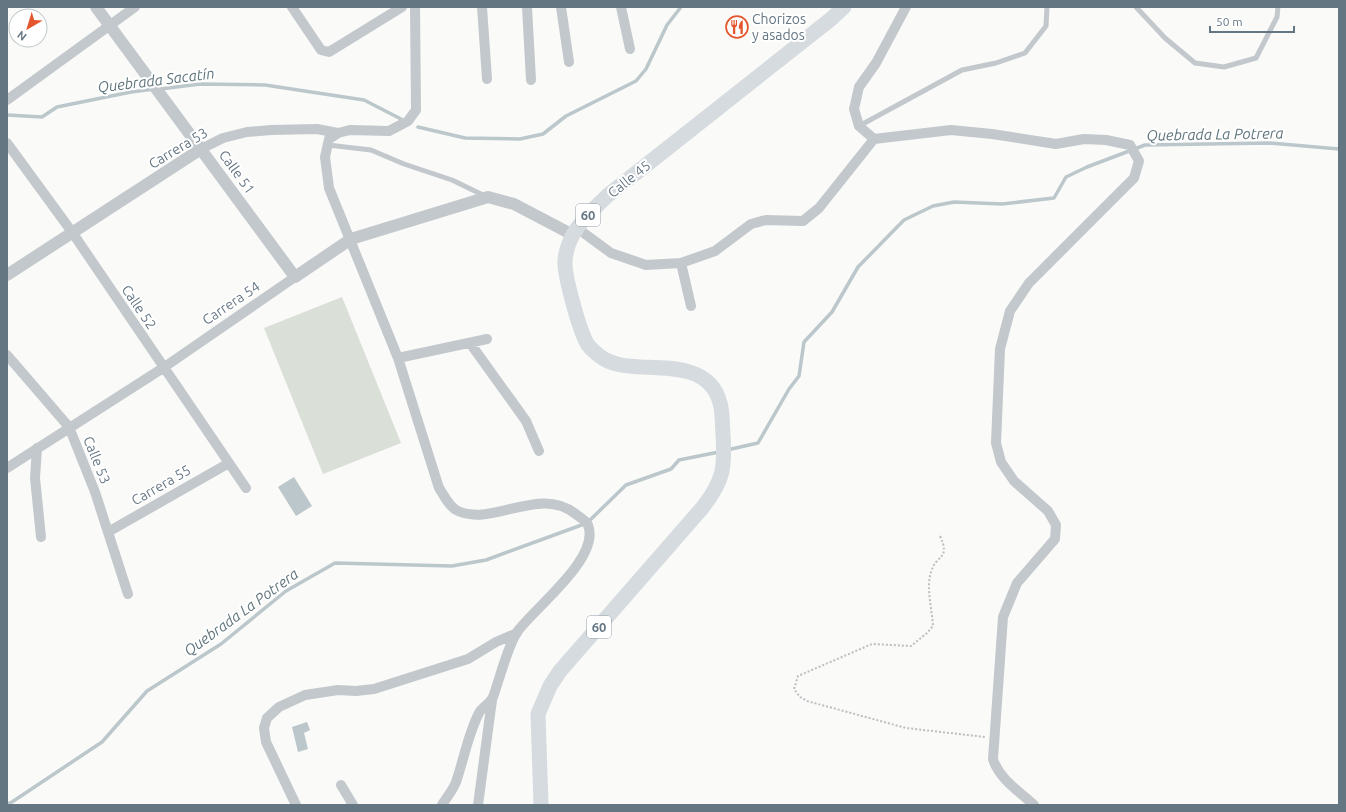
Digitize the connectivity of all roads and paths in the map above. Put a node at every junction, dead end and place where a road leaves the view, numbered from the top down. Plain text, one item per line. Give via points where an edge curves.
1 (96, 7) edge
2 (135, 7) edge
3 (292, 7) edge
4 (402, 7) edge
5 (415, 7) edge
6 (482, 7) edge
7 (527, 7) edge
8 (561, 7) edge
9 (621, 7) edge
10 (844, 7) edge
11 (906, 7) edge
12 (1047, 7) edge
13 (1136, 7) edge
14 (1278, 7) edge
15 (109, 25) junction
16 (630, 49) dead end
17 (569, 62) dead end
18 (487, 79) dead end
19 (531, 80) dead end
20 (7, 100) edge
21 (859, 126) junction
22 (338, 133) junction
23 (874, 139) junction
24 (7, 143) edge
25 (328, 146) junction
26 (201, 149) junction
27 (488, 197) junction
28 (575, 231) junction
29 (72, 232) junction
30 (351, 239) junction
31 (681, 263) junction
32 (7, 275) edge
33 (295, 277) junction
34 (691, 306) dead end
35 (487, 339) dead end
36 (470, 343) junction
37 (7, 355) edge
38 (398, 358) junction
39 (163, 368) junction
40 (69, 427) junction
41 (37, 448) junction
42 (538, 451) dead end
43 (228, 463) junction
44 (7, 468) edge
45 (246, 488) dead end
46 (108, 532) junction
47 (940, 536) dead end
48 (41, 537) dead end
49 (128, 594) dead end
50 (517, 633) junction
51 (492, 700) junction
52 (995, 738) junction
53 (341, 785) dead end
54 (296, 805) edge
55 (353, 805) edge
56 (442, 805) edge
57 (478, 805) edge
58 (541, 805) edge
59 (1034, 805) edge

1 - 15 street, Calle 51
2 - 15 street
3 - 4 street via 321,50 329,52
5 - 22 street, Carrera 53 via 416,110 408,121 390,131 350,130
6 - 18 street
7 - 19 street
8 - 17 street
9 - 16 street
10 - 28 main road, Calle 45 / 60 via 831,20 607,196
11 - 21 street via 876,63 859,87 854,109
12 - 21 lane via 1046,26 1025,53 996,63 962,70
13 - 14 lane via 1164,38 1195,63 1224,68 1256,58 1277,17
15 - 20 street
15 - 26 street, Calle 51
21 - 23 street
22 - 25 street via 329,139
22 - 26 street, Carrera 53 via 317,129 247,132 224,138
23 - 31 street via 819,208 803,221 766,220 751,224 714,250
23 - 52 street via 951,130 1056,144 1084,139 1106,140 1130,145 1139,160 1134,178 1029,283 1010,310 1000,349 996,443 1001,462 1014,481 1048,511 1056,525 1055,539 1017,583 1004,617
24 - 29 street, Calle 52
25 - 27 lane via 371,150 452,180
25 - 30 street via 325,157 329,188
26 - 29 street, Carrera 53
26 - 33 street, Calle 51
27 - 28 street via 514,204
27 - 30 street, Carrera 54
28 - 31 street via 611,253 646,265
28 - 58 main road, Calle 45 / 60 via 565,261 566,278 581,331 588,344 595,352 615,364 674,368 691,372 704,379 720,402 723,473 717,488 703,507 560,671 550,686 538,714
29 - 32 street, Carrera 53
29 - 39 street, Calle 52
30 - 33 street, Carrera 54
30 - 38 street
31 - 34 street
33 - 39 street, Carrera 54
35 - 36 street
36 - 38 street
36 - 42 street via 526,421
37 - 40 street, Calle 53
38 - 50 street via 439,488 456,510 465,514 482,514 530,504 552,504 571,510 587,523 590,531 585,553 569,575
39 - 40 street, Carrera 54
39 - 43 street, Calle 52
40 - 41 street, Carrera 54
40 - 46 street, Calle 53
41 - 44 street, Carrera 54
41 - 48 street via 35,478
43 - 45 street, Calle 52
43 - 46 street, Carrera 55
46 - 49 street, Calle 53
47 - 52 path via 945,547 931,571 929,581 933,626 928,633 911,646 872,644 798,676 794,689 800,698 807,702 906,728
50 - 51 street
50 - 54 street via 468,659 374,689 338,690 306,695 279,708 267,718 264,728 266,742
51 - 56 street via 479,712 455,783
51 - 57 street
52 - 59 street via 996,768
53 - 55 street

